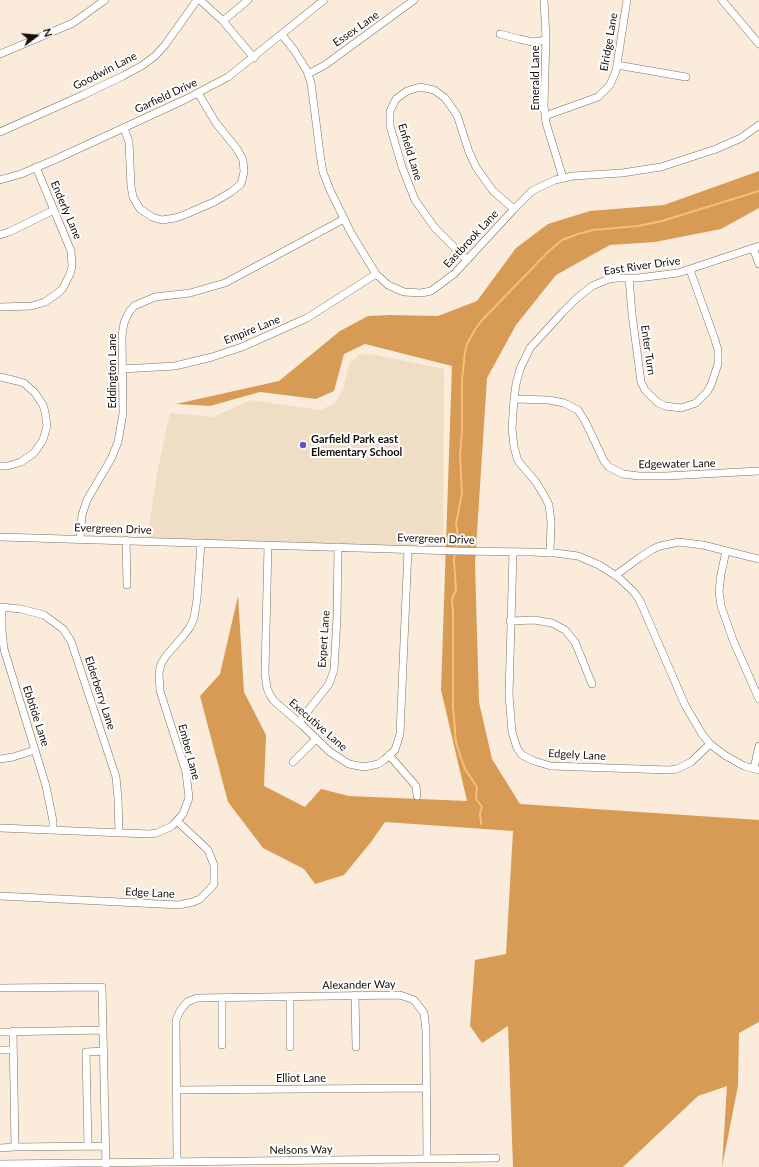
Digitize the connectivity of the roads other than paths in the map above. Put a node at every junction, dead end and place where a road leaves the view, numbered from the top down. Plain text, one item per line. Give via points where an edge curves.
1 (105, 0) edge
2 (198, 0) edge
3 (248, 0) edge
4 (324, 0) edge
5 (414, 0) edge
6 (544, 0) edge
7 (627, 0) edge
8 (722, 0) edge
9 (223, 21) junction
10 (282, 34) junction
11 (500, 34) dead end
12 (546, 39) junction
13 (759, 44) edge
14 (0, 54) edge
15 (254, 58) junction
16 (617, 65) junction
17 (308, 74) junction
18 (686, 77) dead end
19 (198, 93) junction
20 (545, 116) junction
21 (759, 125) edge
22 (124, 128) junction
23 (0, 132) edge
24 (36, 167) junction
25 (563, 178) junction
26 (0, 180) edge
27 (514, 209) junction
28 (54, 210) junction
29 (344, 219) junction
30 (0, 235) edge
31 (756, 247) edge
32 (467, 260) junction
33 (759, 264) edge
34 (690, 270) junction
35 (376, 274) junction
36 (629, 278) junction
37 (0, 307) edge
38 (122, 369) junction
39 (0, 377) edge
40 (514, 399) junction
41 (0, 466) edge
42 (759, 471) edge
43 (0, 537) edge
44 (80, 539) junction
45 (126, 540) junction
46 (201, 543) junction
47 (268, 545) junction
48 (338, 547) junction
49 (408, 549) junction
50 (726, 551) junction
51 (513, 552) junction
52 (550, 553) junction
53 (759, 559) edge
54 (616, 575) junction
55 (127, 585) dead end
56 (1, 607) edge
57 (510, 621) junction
58 (592, 684) dead end
59 (759, 699) edge
60 (298, 722) junction
61 (316, 739) junction
62 (710, 744) junction
63 (759, 746) edge
64 (35, 750) junction
65 (389, 755) junction
66 (0, 760) edge
67 (293, 762) dead end
68 (757, 769) edge
69 (417, 796) dead end
70 (177, 821) junction
71 (0, 828) edge
72 (53, 830) junction
73 (119, 833) junction
74 (0, 896) edge
75 (0, 988) edge
76 (356, 995) junction
77 (290, 997) junction
78 (222, 998) junction
79 (103, 1030) junction
80 (13, 1031) junction
81 (0, 1032) edge
82 (222, 1045) dead end
83 (290, 1047) dead end
84 (356, 1047) dead end
85 (0, 1050) edge
86 (13, 1050) junction
87 (104, 1051) junction
88 (426, 1088) junction
89 (177, 1090) junction
90 (88, 1146) junction
91 (105, 1146) junction
92 (15, 1147) junction
93 (0, 1148) edge
94 (496, 1158) dead end
95 (427, 1159) junction
96 (177, 1162) junction
97 (0, 1164) edge
98 (295, 1164) edge
99 (106, 1165) edge

1 - 14 street via 73,23
2 - 9 street
2 - 23 street, Goodwin Lane via 165,46 143,65
3 - 9 street
4 - 10 street, Garfield Drive
5 - 17 street, Essex Lane via 325,65
6 - 12 street, Emerald Lane
7 - 16 street, Elridge Lane
8 - 13 street
9 - 15 street
10 - 15 street, Garfield Drive
10 - 17 street, Eastbrook Lane
11 - 12 street via 532,42
12 - 20 street, Emerald Lane
15 - 19 street, Garfield Drive via 228,77
16 - 18 street
16 - 20 street, Elridge Lane via 610,86 598,97
17 - 29 street, Eastbrook Lane via 323,172
19 - 22 street, Garfield Drive
19 - 22 street via 243,160 241,184 214,202 184,215 162,220 140,209 133,197 130,142
20 - 25 street, Emerald Lane
21 - 25 street, Eastbrook Lane via 741,138 716,149 661,167
22 - 24 street, Garfield Drive
24 - 26 street, Garfield Drive
24 - 28 street, Enderly Lane
25 - 27 street, Eastbrook Lane via 532,191
27 - 32 street, Eastbrook Lane
27 - 32 street, Enfield Lane via 493,191 476,167 456,115 445,98 434,90 420,87 407,91 396,99 390,112 390,126 414,200 435,228
28 - 30 street
28 - 37 street, Enderly Lane via 71,251 72,267 67,282 58,293 39,305
29 - 35 street, Eastbrook Lane
29 - 38 street, Eddington Lane via 225,283 190,293 155,296 134,306 124,323
31 - 33 street
31 - 34 street, East River Drive
32 - 35 street, Eastbrook Lane via 454,274 431,291 421,293 412,294 396,289
34 - 36 street, East River Drive
34 - 36 street, Enter Turn via 718,350 718,364 712,385 707,392 696,403 681,408 665,406 645,390 632,314
35 - 38 street, Empire Lane via 307,318 242,347 212,358 175,366
36 - 40 street, East River Drive via 609,279 592,286 548,328 526,356 520,369
38 - 44 street, Eddington Lane via 122,423 118,442 111,460 87,500 82,515
39 - 41 street via 17,381 35,392 45,412 46,426 43,440 34,453 21,462
40 - 42 street, Edgewater Lane via 549,400 564,403 578,410 604,461 609,467 623,474 652,477
40 - 52 street, East River Drive via 514,447 518,461 536,482 548,505 551,522
43 - 44 street, Evergreen Drive
44 - 45 street, Evergreen Drive
45 - 46 street, Evergreen Drive
45 - 55 street
46 - 47 street, Evergreen Drive
46 - 70 street, Ember Lane via 194,618 190,627 166,656 159,673 161,696 186,772 189,798 183,814
47 - 48 street, Evergreen Drive
47 - 60 street, Executive Lane via 265,664 267,688 274,701
48 - 49 street, Evergreen Drive
48 - 60 street, Expert Lane via 338,618 334,670 329,684
49 - 51 street, Evergreen Drive
49 - 65 street, Executive Lane via 401,726 399,741
50 - 53 street
50 - 54 street via 692,543 660,546
50 - 59 street via 720,588 721,606
51 - 52 street, Evergreen Drive
51 - 57 street, Edgely Lane
52 - 54 street, Evergreen Drive via 589,560
54 - 62 street, Evergreen Drive via 640,601 690,715
56 - 64 street, Ebbtide Lane via 7,659
56 - 73 street, Elderberry Lane via 29,610 44,615 63,629 71,641 116,777
57 - 58 street via 534,620 552,623 566,630 575,642
57 - 62 street, Edgely Lane via 511,724 516,748 527,758 542,764 559,766 669,770 691,762
60 - 61 street, Executive Lane
61 - 65 street, Executive Lane via 336,756 357,766 378,764
61 - 67 street
62 - 68 street, Evergreen Drive via 735,761
63 - 68 street
64 - 66 street
64 - 72 street, Ebbtide Lane via 49,797
65 - 69 street via 416,786
70 - 73 street, Ember Lane via 157,833
70 - 74 street, Edge Lane via 208,850 214,865 214,884 194,902 179,906
71 - 72 street, Ember Lane
72 - 73 street, Ember Lane
75 - 79 street via 102,986
76 - 77 street, Alexander Way
76 - 84 street
76 - 88 street, Alexander Way via 400,995 414,1000 424,1013
77 - 78 street, Alexander Way
77 - 83 street
78 - 82 street
78 - 89 street, Alexander Way via 197,998 187,1002 180,1011 176,1020
79 - 80 street
79 - 87 street
80 - 81 street
80 - 86 street
85 - 86 street
86 - 92 street
87 - 90 street via 86,1052
87 - 91 street
88 - 89 street, Elliot Lane
88 - 95 street, Alexander Way
89 - 96 street
90 - 91 street
90 - 92 street
91 - 99 street
92 - 93 street
94 - 95 street, Nelsons Way
95 - 98 street, Nelsons Way
96 - 98 street, Nelsons Way
96 - 99 street, Nelsons Way
97 - 99 street, Nelsons Way

